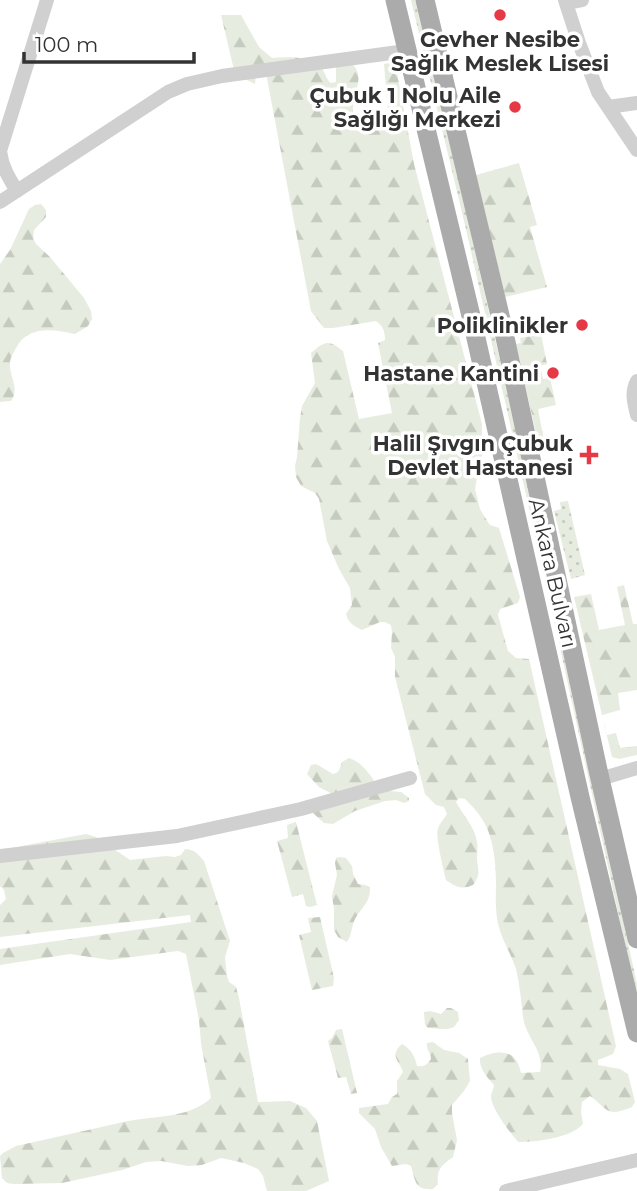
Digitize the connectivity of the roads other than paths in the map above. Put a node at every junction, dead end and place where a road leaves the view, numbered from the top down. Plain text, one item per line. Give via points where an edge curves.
1 (47, 0) edge
2 (394, 0) edge
3 (425, 0) edge
4 (582, 0) edge
5 (565, 1) edge
6 (406, 51) junction
7 (637, 103) edge
8 (608, 107) junction
9 (637, 149) edge
10 (17, 191) junction
11 (0, 202) edge
12 (635, 385) edge
13 (637, 415) edge
14 (637, 768) edge
15 (410, 778) dead end
16 (600, 779) junction
17 (0, 856) edge
18 (637, 939) edge
19 (637, 1033) edge
20 (637, 1160) edge
21 (506, 1191) edge

1 - 10 street via 1,151 6,173
2 - 6 main road, Ankara Bulvarı
3 - 16 main road, Ankara Bulvarı via 503,328
4 - 5 street
5 - 8 street via 598,92
6 - 10 street via 187,84
6 - 19 main road, Ankara Bulvarı
7 - 8 street
8 - 9 street
10 - 11 street
12 - 13 street
14 - 16 street
15 - 17 street via 301,809 177,836
16 - 18 main road, Ankara Bulvarı
20 - 21 street

